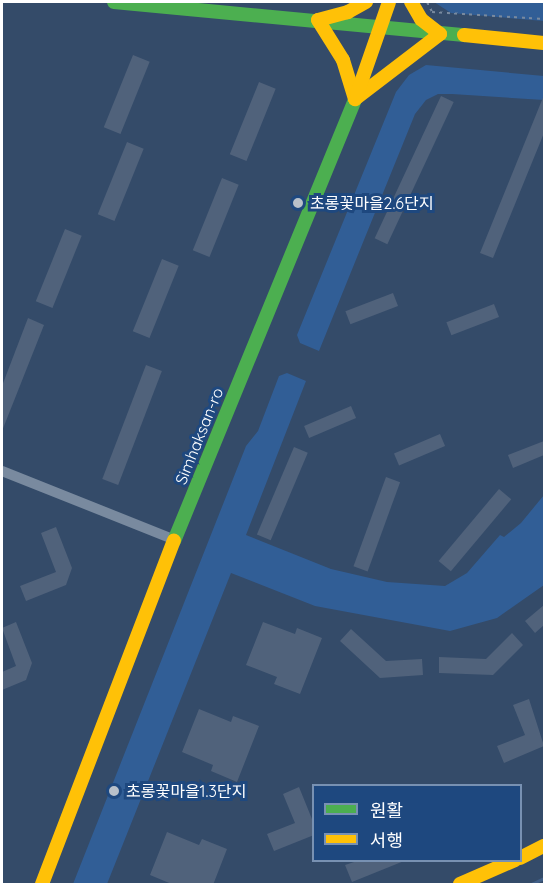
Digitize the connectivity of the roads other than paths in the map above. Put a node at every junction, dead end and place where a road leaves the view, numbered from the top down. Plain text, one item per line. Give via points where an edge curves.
1 (114, 2) edge
2 (366, 2) edge
3 (389, 2) edge
4 (411, 2) edge
5 (318, 20) junction
6 (379, 28) junction
7 (440, 34) junction
8 (544, 43) edge
9 (355, 99) junction
10 (2, 471) edge
11 (175, 540) junction
12 (544, 846) edge
13 (522, 857) edge
14 (513, 862) edge
15 (42, 885) edge
16 (460, 885) edge

1 - 5 street
2 - 5 street via 348,12
3 - 6 street, Simhaksan-ro
4 - 7 street via 421,18
5 - 6 street
5 - 9 street via 343,60
6 - 7 street
6 - 9 street, Simhaksan-ro
7 - 8 street
7 - 9 street
9 - 11 street, Simhaksan-ro
10 - 11 street
11 - 15 street, Simhaksan-ro
12 - 13 street
14 - 16 street

